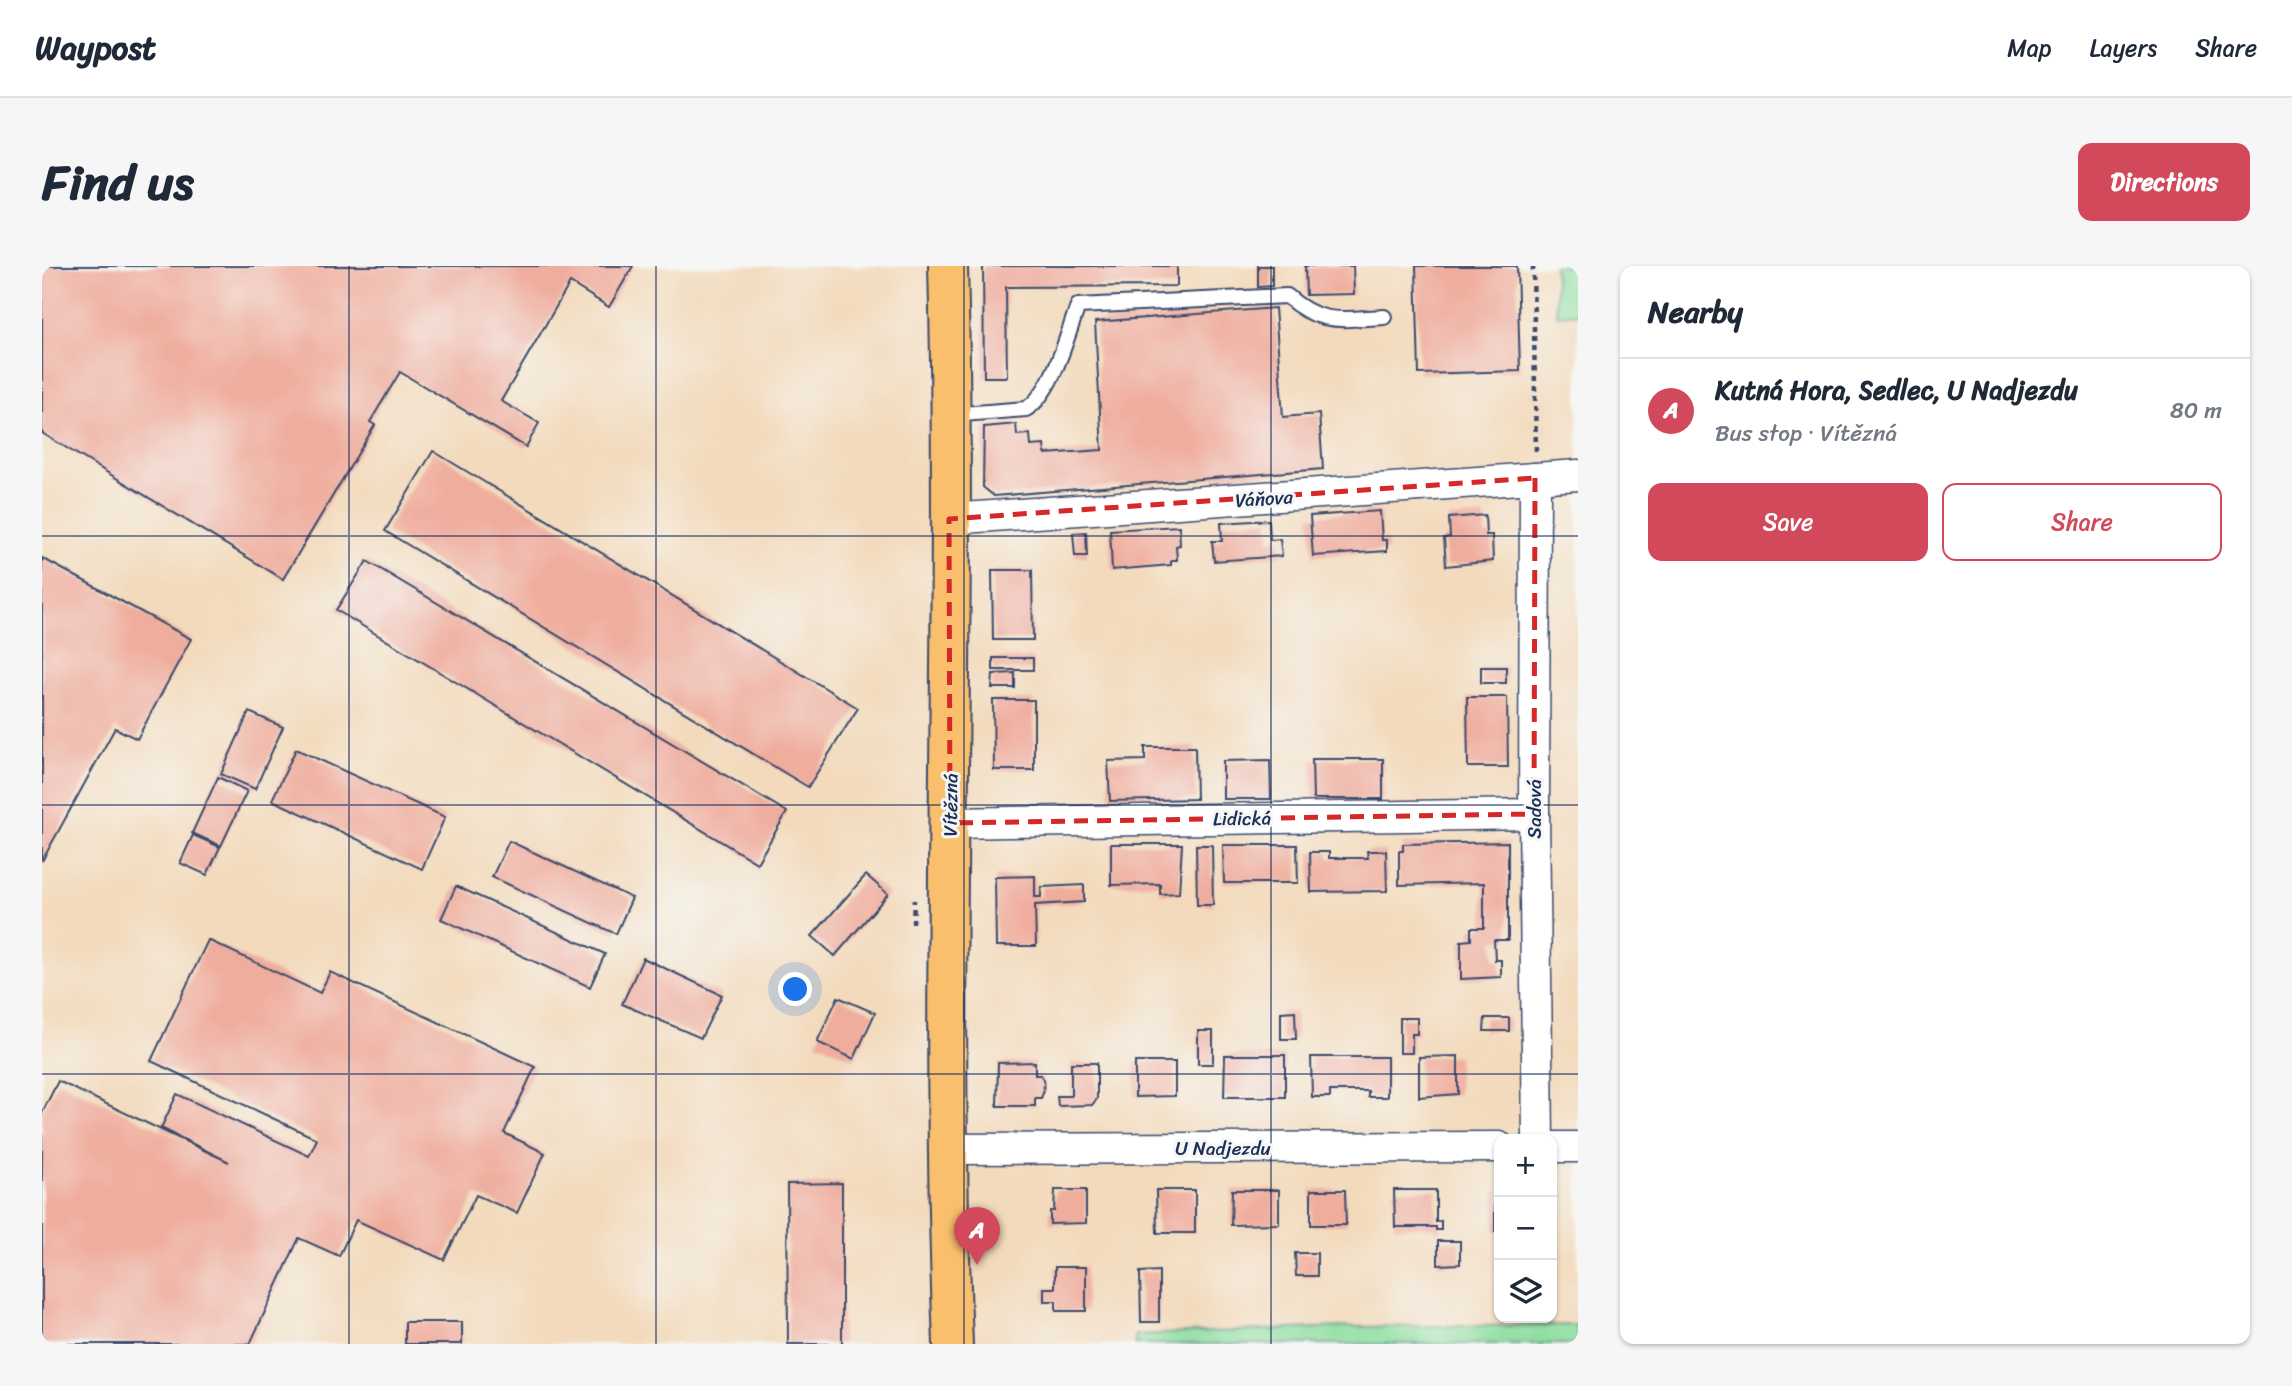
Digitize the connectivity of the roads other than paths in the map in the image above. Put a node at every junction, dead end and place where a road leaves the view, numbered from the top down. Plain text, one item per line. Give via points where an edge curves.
1 (948, 266) edge
2 (1384, 317) dead end
3 (949, 415) junction
4 (1578, 475) edge
5 (1535, 478) junction
6 (949, 519) junction
7 (1534, 814) junction
8 (950, 823) junction
9 (1538, 1134) edge
10 (1494, 1147) edge
11 (1557, 1147) edge
12 (1578, 1147) edge
13 (947, 1149) junction
14 (953, 1344) edge

1 - 3 main road, Vítězná
2 - 3 lane via 1330,319 1305,312 1287,296 1078,306 1047,387 1034,404 1026,409
3 - 6 main road, Vítězná
4 - 5 street, Váňova
5 - 6 street, Váňova
5 - 7 street, Sadová
6 - 8 main road, Vítězná
7 - 8 street, Lidická
7 - 9 street, Sadová
8 - 13 main road, Vítězná
10 - 13 street, U Nadjezdu
11 - 12 street
13 - 14 main road, Vítězná

